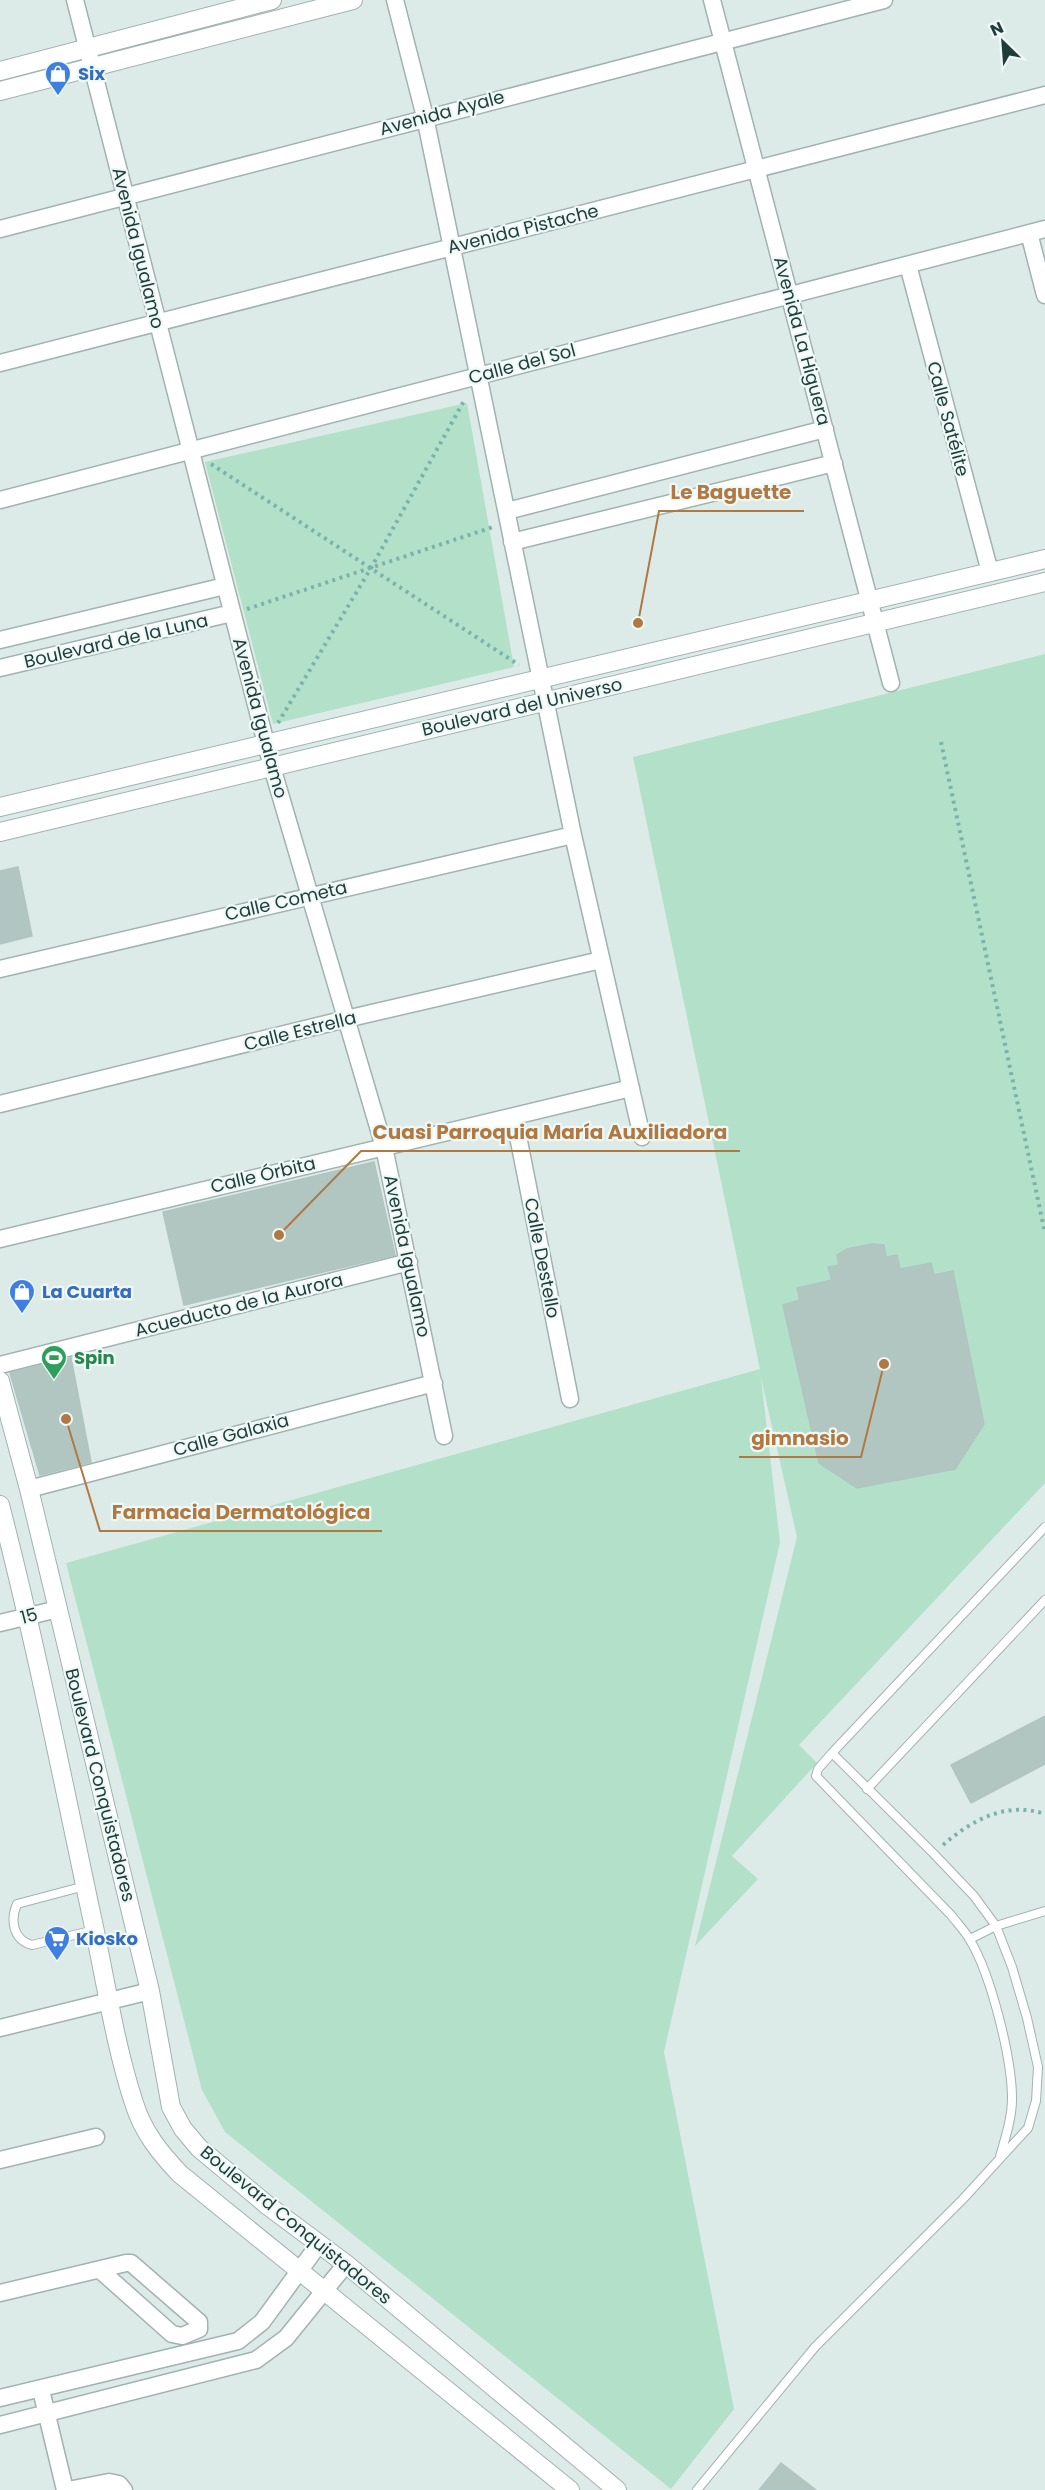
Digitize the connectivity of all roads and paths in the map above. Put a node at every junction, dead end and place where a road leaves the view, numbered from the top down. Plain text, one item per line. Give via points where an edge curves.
1 (75, 0) edge
2 (272, 0) edge
3 (353, 0) edge
4 (395, 0) edge
5 (712, 0) edge
6 (884, 0) edge
7 (722, 40) junction
8 (87, 48) junction
9 (92, 67) junction
10 (0, 71) edge
11 (0, 91) edge
12 (1045, 95) edge
13 (425, 117) junction
14 (756, 169) junction
15 (125, 197) junction
16 (0, 229) edge
17 (1037, 231) edge
18 (452, 247) junction
19 (908, 265) junction
20 (1045, 294) edge
21 (790, 295) junction
22 (158, 322) junction
23 (0, 363) edge
24 (478, 376) junction
25 (825, 429) junction
26 (190, 451) junction
27 (834, 464) junction
28 (0, 500) edge
29 (507, 516) junction
30 (512, 542) junction
31 (1045, 559) edge
32 (371, 568) junction
33 (990, 572) junction
34 (1045, 582) edge
35 (225, 586) junction
36 (870, 601) junction
37 (232, 613) junction
38 (875, 623) junction
39 (0, 640) edge
40 (0, 668) edge
41 (541, 679) junction
42 (891, 683) dead end
43 (545, 701) junction
44 (942, 742) dead end
45 (266, 744) junction
46 (272, 767) junction
47 (66, 792) junction
48 (0, 807) edge
49 (71, 815) junction
50 (0, 832) edge
51 (573, 834) junction
52 (312, 895) junction
53 (601, 960) junction
54 (0, 969) edge
55 (346, 1019) junction
56 (631, 1088) junction
57 (0, 1104) edge
58 (514, 1116) junction
59 (642, 1137) dead end
60 (384, 1147) junction
61 (1045, 1233) edge
62 (0, 1239) edge
63 (409, 1262) junction
64 (0, 1365) edge
65 (0, 1381) edge
66 (434, 1383) junction
67 (570, 1399) dead end
68 (444, 1436) dead end
69 (29, 1489) junction
70 (2, 1517) edge
71 (1045, 1527) edge
72 (1045, 1600) edge
73 (58, 1609) junction
74 (27, 1617) junction
75 (0, 1623) edge
76 (832, 1753) junction
77 (867, 1789) junction
78 (1045, 1814) edge
79 (934, 1854) junction
80 (85, 1886) junction
81 (1045, 1911) edge
82 (996, 1926) junction
83 (95, 1930) junction
84 (970, 1939) junction
85 (150, 1991) junction
86 (110, 2002) junction
87 (0, 2028) edge
88 (96, 2137) dead end
89 (0, 2160) edge
90 (999, 2160) junction
91 (320, 2244) junction
92 (346, 2264) junction
93 (100, 2270) junction
94 (302, 2271) junction
95 (326, 2290) junction
96 (0, 2293) edge
97 (238, 2341) junction
98 (256, 2360) junction
99 (41, 2390) junction
100 (0, 2398) edge
101 (46, 2414) junction
102 (0, 2425) edge
103 (66, 2490) edge
104 (124, 2490) edge
105 (570, 2490) edge
106 (617, 2490) edge
107 (697, 2490) edge

1 - 8 street, Avenida Igualamo
2 - 8 street
3 - 9 street
4 - 13 street
5 - 7 street, Avenida La Higuera
6 - 7 street, Avenida Ayale
7 - 13 street, Avenida Ayale
7 - 14 street, Avenida La Higuera
8 - 9 street, Avenida Igualamo
8 - 10 street
9 - 11 street
9 - 15 street, Avenida Igualamo
12 - 14 street, Avenida Pistache
13 - 15 street, Avenida Ayale
13 - 18 street
14 - 18 street, Avenida Pistache
14 - 21 street, Avenida La Higuera
15 - 16 street, Avenida Ayale
15 - 22 street, Avenida Igualamo
17 - 19 street, Calle del Sol
17 - 20 street
18 - 22 street, Avenida Pistache
18 - 24 street
19 - 21 street, Calle del Sol
19 - 33 street, Calle Satélite
21 - 24 street, Calle del Sol
21 - 25 street, Avenida La Higuera
22 - 23 street, Avenida Pistache
22 - 26 street, Avenida Igualamo
24 - 26 street, Calle del Sol
24 - 29 street
24 - 32 path
25 - 27 street, Avenida La Higuera
25 - 29 street
26 - 28 street, Calle del Sol
26 - 32 path
26 - 35 street, Avenida Igualamo
27 - 30 street
27 - 36 street, Avenida La Higuera
29 - 30 street
29 - 32 path
30 - 41 street
31 - 33 street, Boulevard del Universo
32 - 37 path
32 - 41 path
32 - 45 path
33 - 36 street, Boulevard del Universo
34 - 38 street, Boulevard del Universo
35 - 37 street, Avenida Igualamo
35 - 39 street, Boulevard de la Luna
36 - 38 street, Avenida La Higuera
36 - 41 street, Boulevard del Universo
37 - 40 street, Boulevard de la Luna
37 - 45 street, Avenida Igualamo
38 - 42 street, Avenida La Higuera
38 - 43 street, Boulevard del Universo
41 - 43 street
41 - 45 street, Boulevard del Universo
43 - 46 street, Boulevard del Universo
43 - 51 street
44 - 61 path
45 - 46 street, Avenida Igualamo
45 - 47 street, Boulevard del Universo
46 - 49 street, Boulevard del Universo
46 - 52 street, Avenida Igualamo
47 - 48 street, Boulevard del Universo
47 - 49 street
49 - 50 street, Boulevard del Universo
51 - 52 street, Calle Cometa
51 - 53 street
52 - 54 street, Calle Cometa
52 - 55 street, Avenida Igualamo
53 - 55 street, Calle Estrella
53 - 56 street
55 - 57 street, Calle Estrella
55 - 60 street, Avenida Igualamo
56 - 58 street, Calle Órbita
56 - 59 street
58 - 60 street, Calle Órbita
58 - 67 street, Calle Destello
60 - 62 street, Calle Órbita
60 - 63 street, Avenida Igualamo
63 - 64 street, Acueducto de la Aurora
63 - 66 street, Avenida Igualamo
65 - 69 street, Boulevard Conquistadores
66 - 68 street, Avenida Igualamo
66 - 69 street, Calle Galaxia
69 - 73 street, Boulevard Conquistadores
70 - 74 street, Boulevard Conquistadores
71 - 76 lane
72 - 77 lane
73 - 74 street, 15
73 - 85 street, Boulevard Conquistadores
74 - 75 street, 15
74 - 80 street, Boulevard Conquistadores
76 - 77 lane
76 - 84 lane via 818,1769 819,1781
77 - 79 lane
78 - 79 path via 1031,1809 999,1811 966,1825
79 - 82 lane
80 - 83 street, Boulevard Conquistadores
80 - 83 lane via 17,1904 13,1920 18,1937 32,1945
81 - 82 lane
82 - 84 lane
82 - 90 lane via 1024,2008 1038,2067 1036,2101 1028,2128
83 - 86 street, Boulevard Conquistadores
84 - 90 lane via 990,1982 1009,2071 1012,2098
85 - 86 street
85 - 91 street, Boulevard Conquistadores via 171,2107 183,2129 199,2148
86 - 87 street
86 - 94 street, Boulevard Conquistadores via 134,2103 160,2153 180,2174
88 - 89 street
90 - 107 lane via 815,2347
91 - 92 street, Boulevard Conquistadores
91 - 94 street
92 - 95 street
92 - 106 street, Boulevard Conquistadores
93 - 93 street via 126,2263 135,2265 199,2322 199,2329 182,2336 172,2334
93 - 96 street
94 - 95 street, Boulevard Conquistadores
94 - 97 street via 262,2322
95 - 98 street via 286,2338
95 - 105 street, Boulevard Conquistadores
97 - 98 street
97 - 99 street
98 - 101 street
99 - 100 street
99 - 101 street
101 - 102 street
101 - 103 street
103 - 104 street via 110,2482 120,2484

